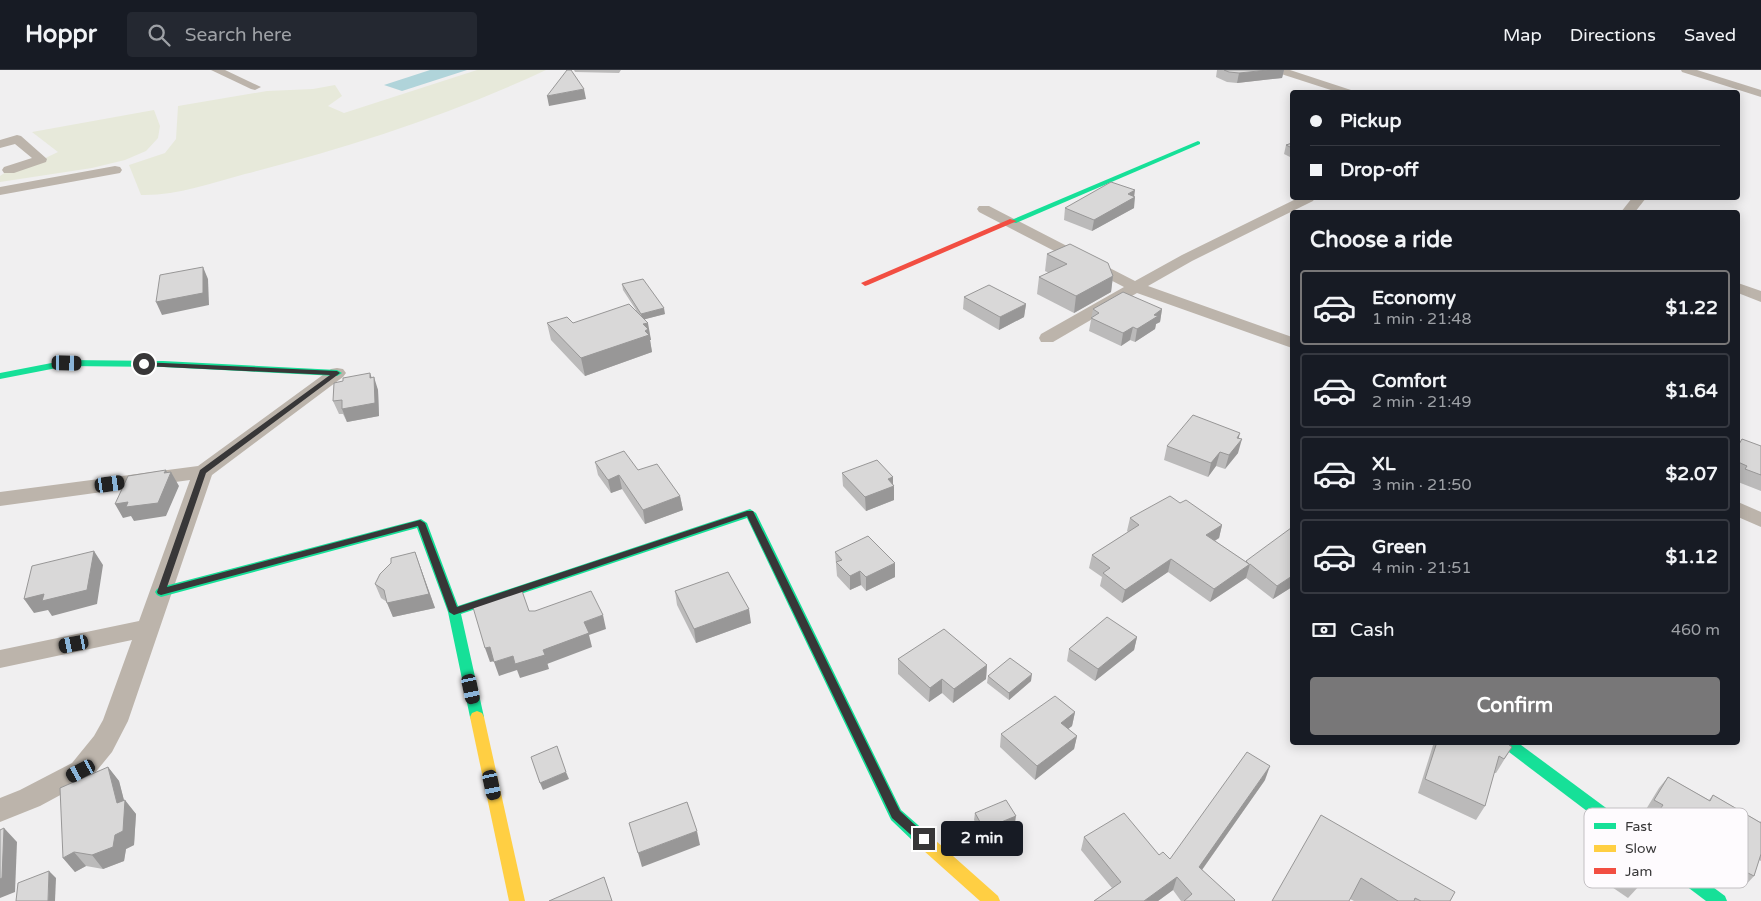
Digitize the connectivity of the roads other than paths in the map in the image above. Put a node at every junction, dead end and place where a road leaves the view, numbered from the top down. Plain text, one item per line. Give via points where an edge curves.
1 (216, 70) edge
2 (1279, 70) edge
3 (1686, 70) edge
4 (256, 87) dead end
5 (1341, 90) edge
6 (1759, 94) edge
7 (1740, 99) edge
8 (1198, 143) dead end
9 (0, 144) edge
10 (0, 159) edge
11 (115, 170) dead end
12 (5, 174) edge
13 (0, 191) edge
14 (1304, 200) edge
15 (1637, 200) edge
16 (984, 210) dead end
17 (1630, 210) edge
18 (1008, 222) junction
19 (865, 282) dead end
20 (1135, 287) junction
21 (1740, 289) edge
22 (1761, 297) edge
23 (1047, 338) dead end
24 (1290, 343) edge
25 (337, 373) joint
26 (0, 376) edge
27 (202, 472) junction
28 (0, 499) edge
29 (1740, 511) edge
30 (1761, 520) edge
31 (161, 592) junction
32 (454, 612) junction
33 (148, 628) junction
34 (0, 659) edge
35 (1510, 745) edge
36 (1594, 808) edge
37 (0, 810) edge
38 (1702, 888) edge
39 (517, 901) edge
40 (992, 901) edge
41 (1719, 901) edge

1 - 4 street
2 - 5 street
3 - 6 street
6 - 7 street
8 - 18 street
9 - 12 street via 17,139 40,159
10 - 12 street
11 - 13 street
14 - 20 street
15 - 17 street
16 - 18 street
18 - 19 street
18 - 20 street
20 - 23 street
20 - 24 street
21 - 22 street
25 - 26 street via 163,364 67,363
25 - 27 street
27 - 28 street
27 - 31 street
29 - 30 street
31 - 32 street via 420,523
31 - 33 street
32 - 39 street
32 - 40 street via 750,513 896,814
33 - 34 street
33 - 37 street via 115,721 87,764 81,771 30,798
35 - 36 street
38 - 41 street

